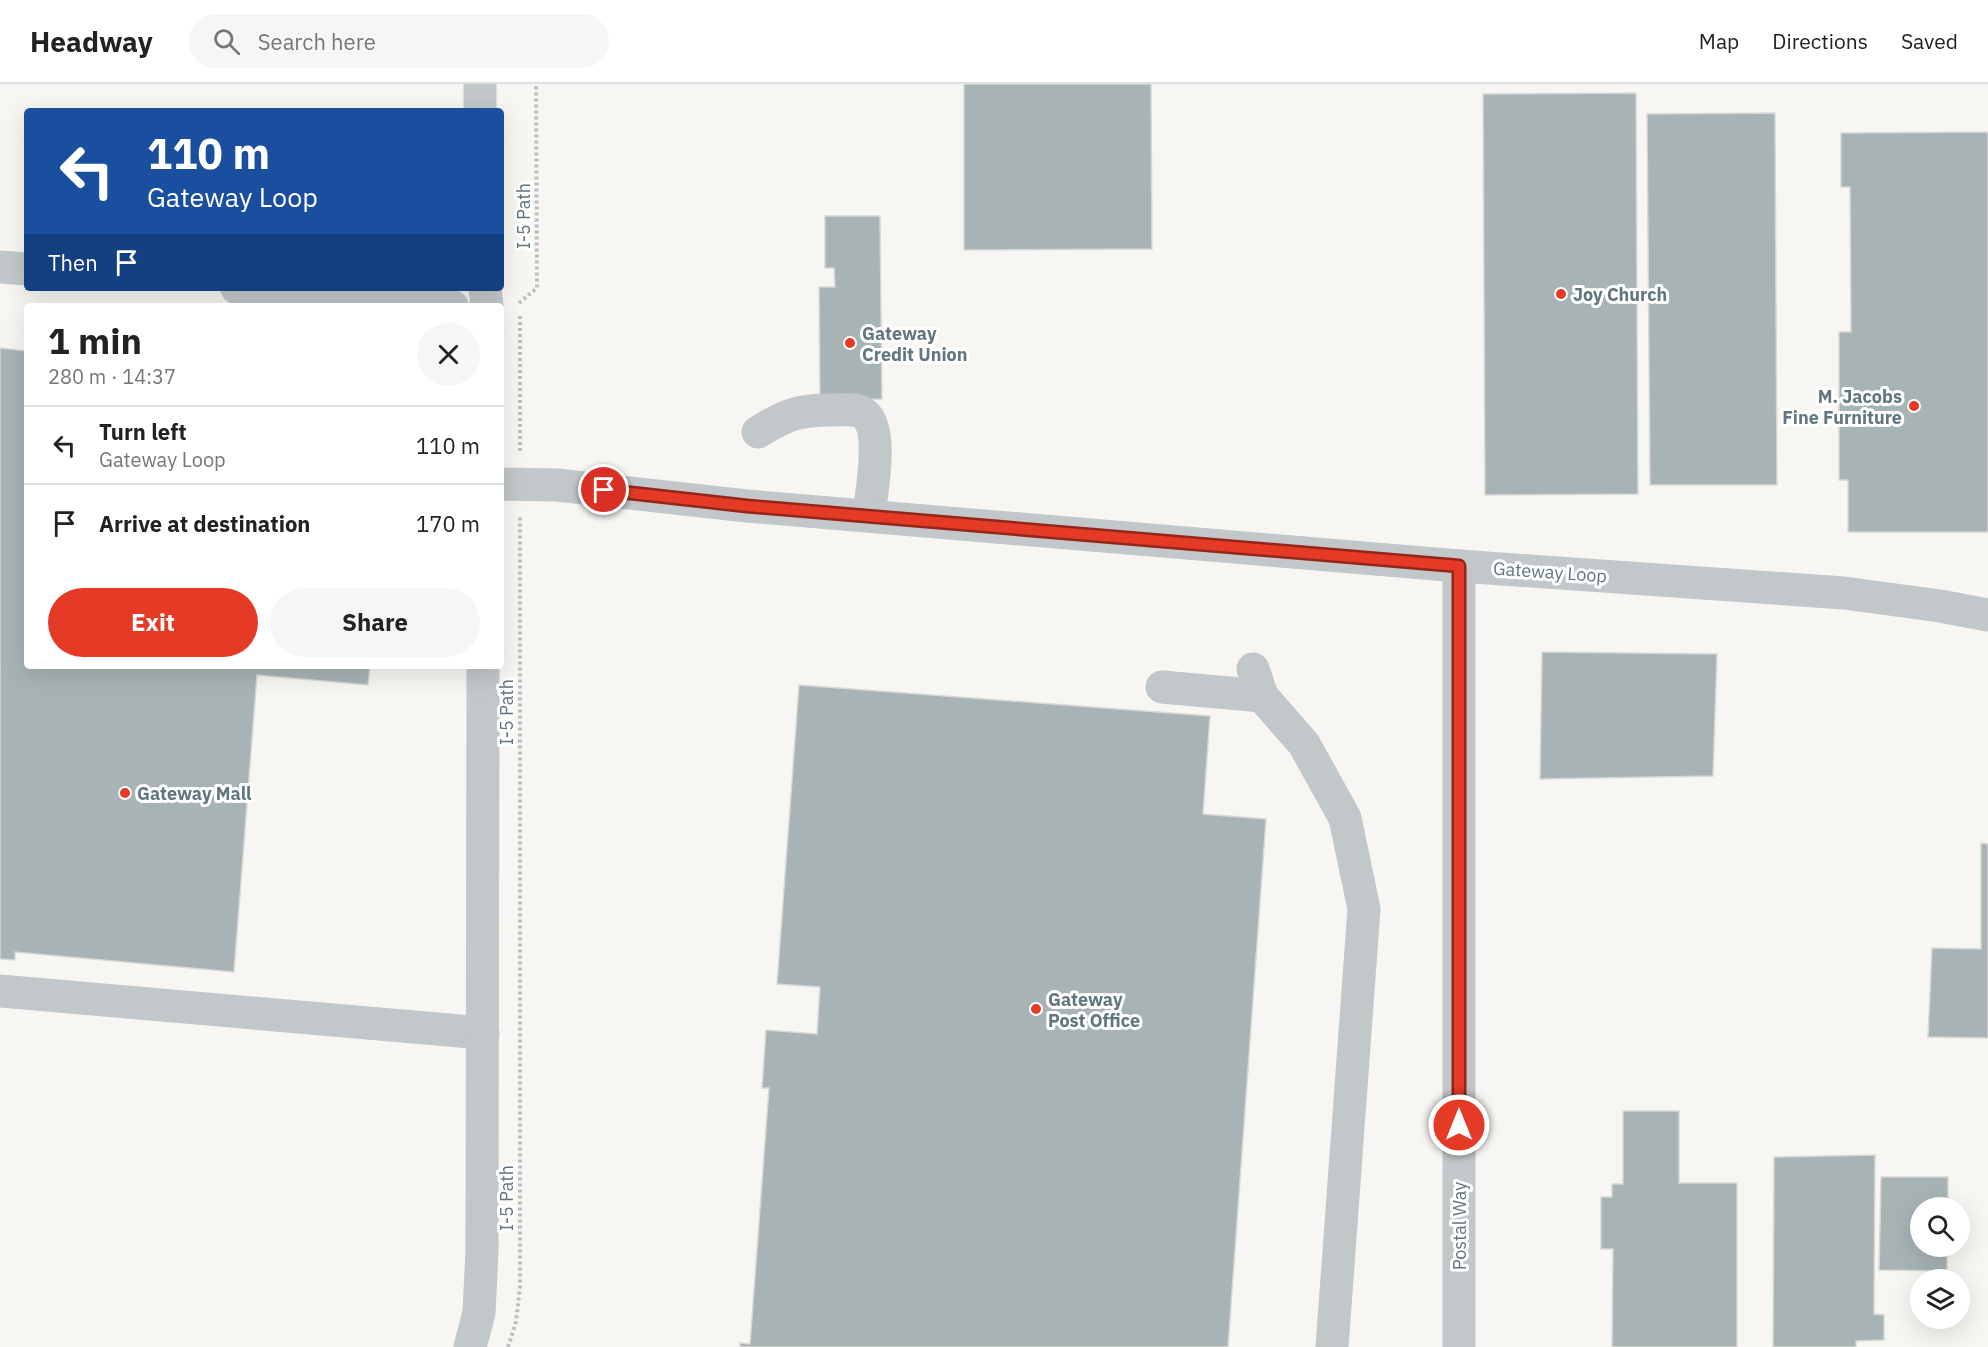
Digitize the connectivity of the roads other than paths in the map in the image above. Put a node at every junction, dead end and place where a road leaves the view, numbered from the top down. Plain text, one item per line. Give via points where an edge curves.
1 (480, 84) edge
2 (480, 108) edge
3 (0, 267) edge
4 (24, 269) edge
5 (273, 291) edge
6 (416, 303) edge
7 (758, 432) dead end
8 (510, 484) edge
9 (869, 516) junction
10 (1459, 566) junction
11 (1988, 615) edge
12 (483, 669) edge
13 (1162, 687) dead end
14 (0, 992) edge
15 (483, 1033) junction
16 (470, 1347) edge
17 (1332, 1347) edge
18 (1459, 1347) edge

1 - 2 street
3 - 4 street
5 - 6 street
7 - 9 street via 802,411 862,412 874,433
8 - 9 street, Gateway Loop via 557,485
9 - 10 street, Gateway Loop
10 - 11 street, Gateway Loop via 1844,593
10 - 18 street, Postal Way
12 - 15 street
13 - 17 street via 1257,682 1304,744 1345,818 1364,909
14 - 15 street
15 - 16 street via 482,1251 479,1313

